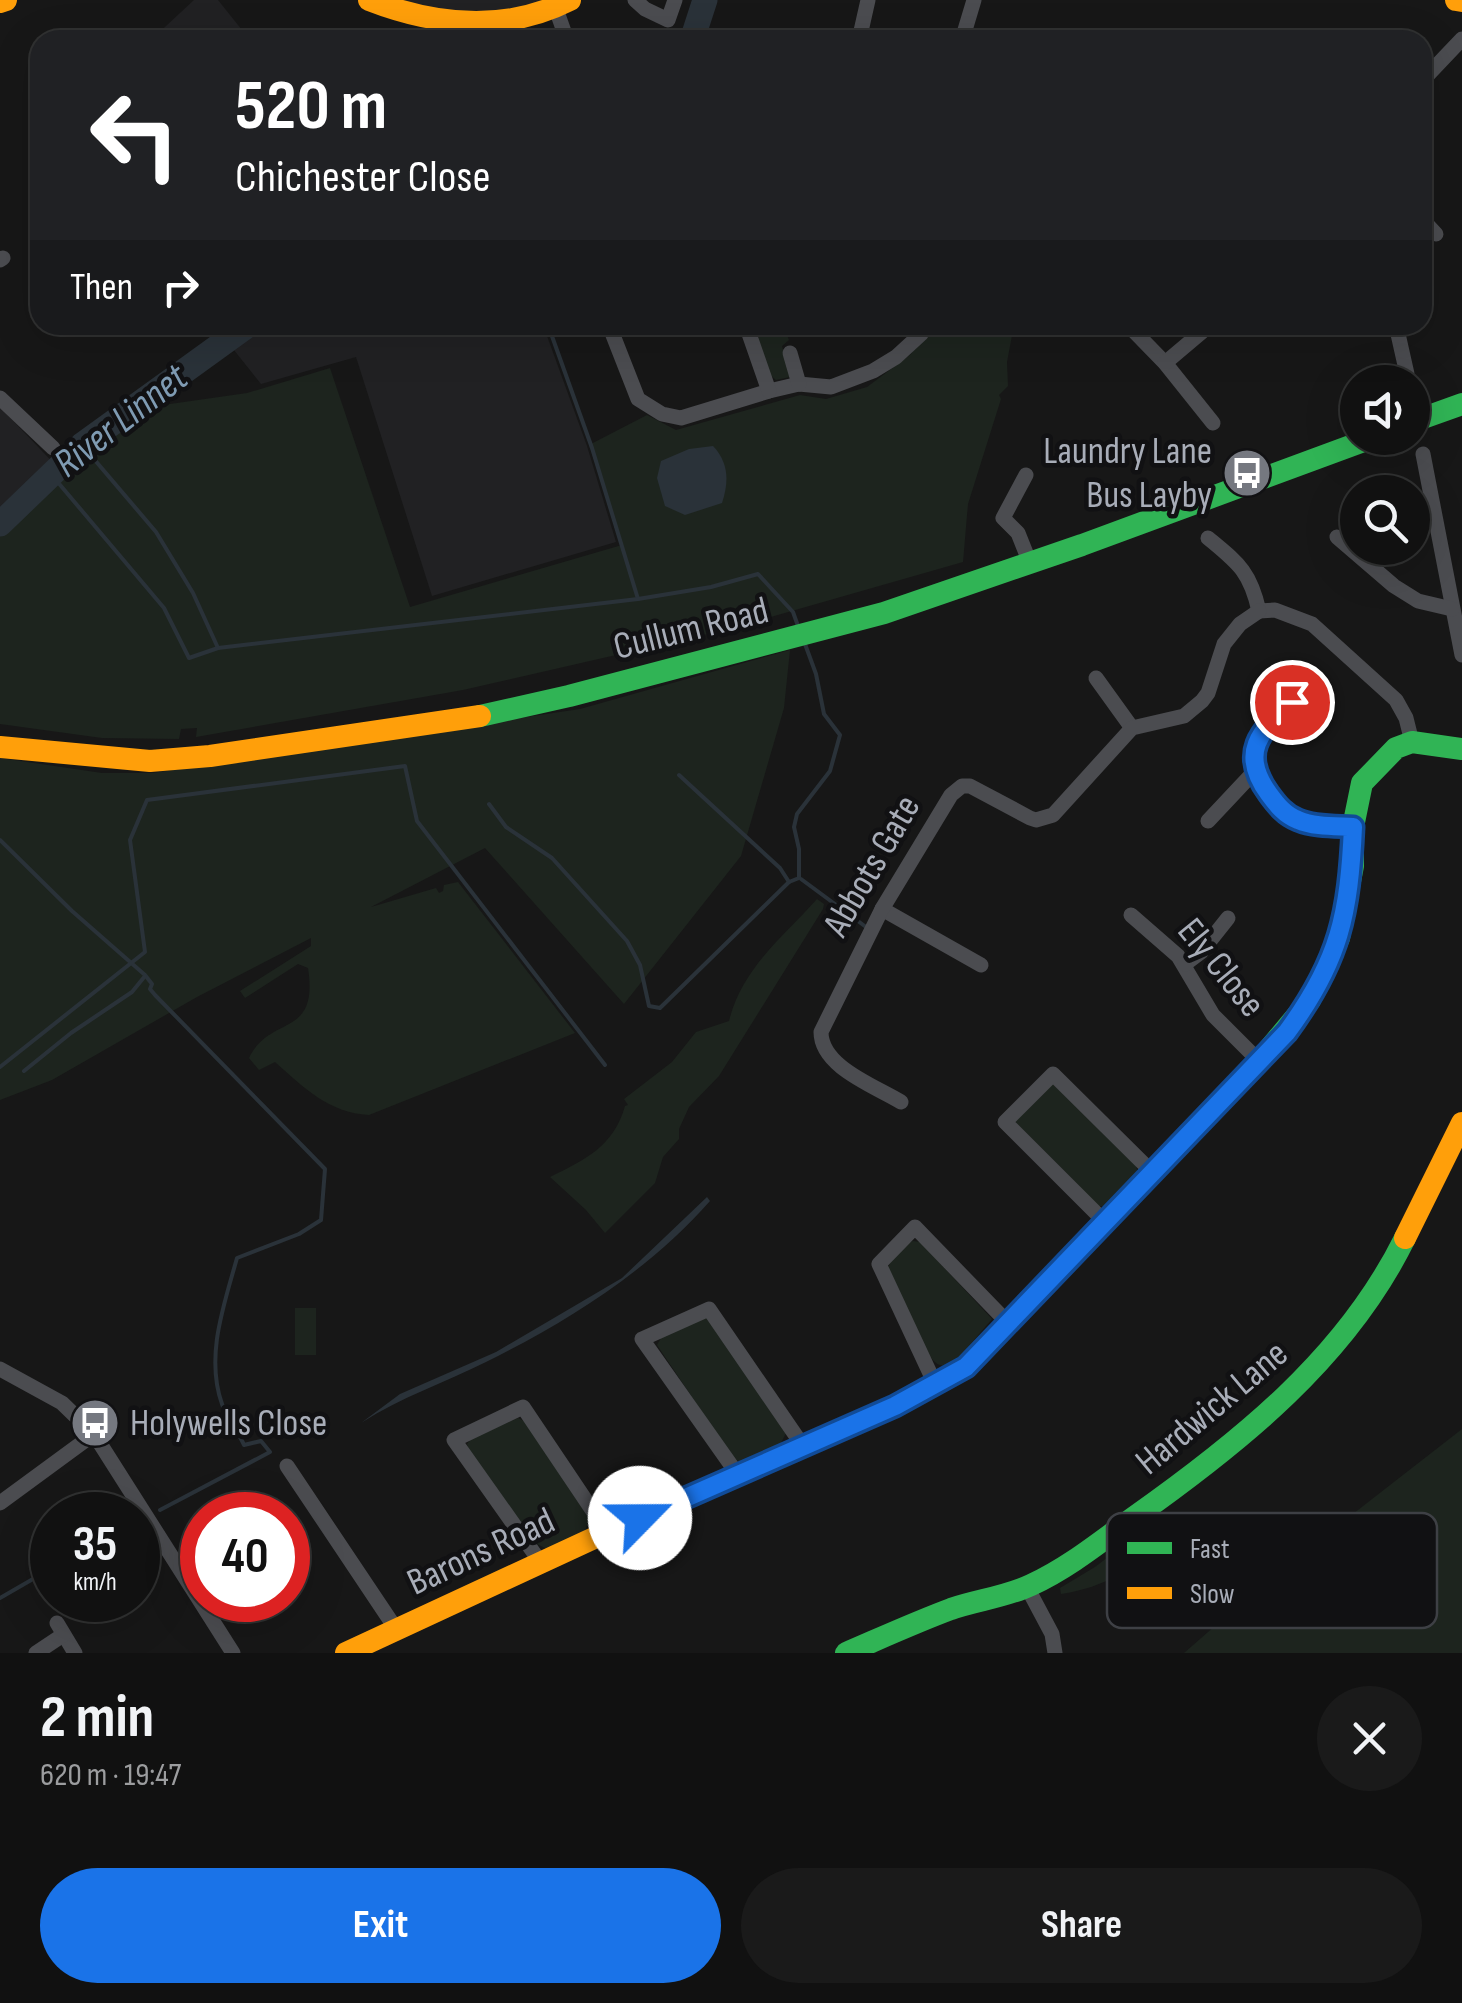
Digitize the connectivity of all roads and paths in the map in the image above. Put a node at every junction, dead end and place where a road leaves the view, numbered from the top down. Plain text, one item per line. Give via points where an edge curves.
1 (369, 0) edge
2 (635, 0) edge
3 (675, 0) edge
4 (868, 0) edge
5 (974, 0) edge
6 (563, 4) edge
7 (566, 30) edge
8 (861, 30) edge
9 (965, 30) edge
10 (1462, 39) edge
11 (1432, 70) edge
12 (1432, 230) edge
13 (1436, 234) dead end
14 (612, 335) edge
15 (755, 335) edge
16 (920, 335) edge
17 (1137, 335) edge
18 (1198, 335) edge
19 (1398, 335) edge
20 (790, 353) dead end
21 (1165, 364) junction
22 (1406, 365) edge
23 (799, 384) junction
24 (769, 391) junction
25 (0, 398) edge
26 (1462, 404) edge
27 (1430, 416) edge
28 (1213, 423) dead end
29 (53, 448) dead end
30 (1340, 450) edge
31 (1423, 455) edge
32 (1026, 475) dead end
33 (1338, 537) dead end
34 (1208, 538) dead end
35 (1462, 554) edge
36 (1443, 561) junction
37 (1030, 563) junction
38 (1452, 608) junction
39 (1259, 611) junction
40 (1462, 655) edge
41 (1096, 678) dead end
42 (1292, 702) dead end
43 (1132, 728) junction
44 (1412, 742) junction
45 (0, 748) edge
46 (1462, 749) edge
47 (1254, 772) junction
48 (1208, 821) dead end
49 (1353, 827) junction
50 (882, 909) junction
51 (1131, 915) dead end
52 (1228, 918) dead end
53 (1185, 964) junction
54 (981, 965) dead end
55 (1260, 1062) junction
56 (901, 1102) dead end
57 (1462, 1123) edge
58 (1154, 1173) junction
59 (1105, 1222) junction
60 (1008, 1323) junction
61 (0, 1368) edge
62 (936, 1386) junction
63 (94, 1434) junction
64 (802, 1446) junction
65 (738, 1476) junction
66 (288, 1478) dead end
67 (0, 1502) edge
68 (1138, 1513) edge
69 (607, 1532) junction
70 (1107, 1536) edge
71 (541, 1563) junction
72 (1027, 1587) junction
73 (396, 1629) junction
74 (36, 1653) edge
75 (75, 1653) edge
76 (233, 1653) edge
77 (346, 1653) edge
78 (846, 1653) edge
79 (1055, 1653) edge

1 - 6 street via 419,17 488,24
2 - 3 street via 668,20
4 - 8 street
5 - 9 street
6 - 7 street
10 - 11 street
12 - 13 street
14 - 24 street via 638,399 662,414 682,418
15 - 24 street
16 - 23 street via 874,371 831,387
17 - 21 street
18 - 21 street
19 - 22 street
20 - 23 street
21 - 28 street
23 - 24 street
25 - 29 street
26 - 27 street
30 - 37 street, Cullum Road
31 - 36 street
32 - 37 street via 1003,518 1018,533
33 - 38 street via 1418,601
34 - 39 street via 1242,566
35 - 36 street
36 - 38 street
37 - 45 street, Cullum Road via 805,637 460,720 150,761
38 - 40 street
39 - 43 street via 1224,644 1208,693 1191,711
39 - 44 street via 1312,624 1396,700
41 - 43 street
42 - 47 street via 1255,746
43 - 50 street, Abbots Gate via 1045,819 1030,818 970,786 956,790
44 - 46 street
44 - 49 street, Barons Road via 1396,748 1362,783
47 - 48 street
47 - 49 street via 1281,810 1298,820
49 - 55 street, Barons Road via 1347,904 1326,972
50 - 54 street
50 - 56 street, Abbots Gate via 821,1037 833,1060
51 - 53 street, Ely Close
52 - 53 street
53 - 55 street, Ely Close via 1213,1014
55 - 58 street, Barons Road
57 - 68 street, Hardwick Lane via 1400,1250 1320,1363
58 - 59 street, Barons Road
58 - 59 street via 1057,1069 1000,1126
59 - 60 street, Barons Road
60 - 62 street, Barons Road via 966,1367
60 - 62 street via 919,1220 875,1268
61 - 63 street via 62,1403
62 - 64 street, Barons Road
63 - 67 street
63 - 76 street
64 - 65 street, Barons Road
64 - 65 street via 716,1305 637,1342
65 - 69 street, Barons Road
66 - 73 street
69 - 71 street, Barons Road
69 - 71 street via 528,1403 449,1441
70 - 72 street, Hardwick Lane
71 - 73 street, Barons Road
72 - 78 street, Hardwick Lane via 952,1609
72 - 79 street
73 - 77 street, Barons Road
74 - 75 street via 60,1629

